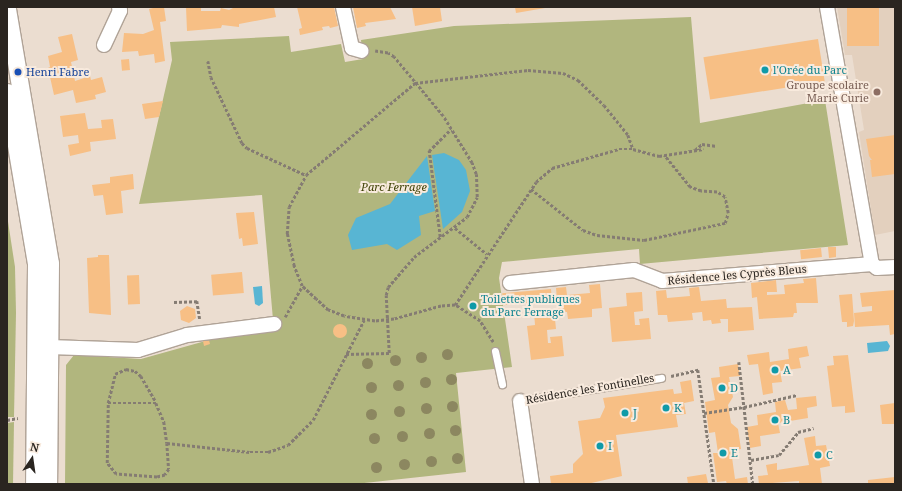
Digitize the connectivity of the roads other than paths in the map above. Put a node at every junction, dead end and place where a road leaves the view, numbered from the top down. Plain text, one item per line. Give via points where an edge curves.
1 (119, 7) edge
2 (343, 7) edge
3 (827, 7) edge
4 (7, 9) edge
5 (104, 45) dead end
6 (362, 51) road end
7 (7, 92) edge
8 (872, 264) junction
9 (895, 267) edge
10 (510, 283) dead end
11 (277, 324) road end
12 (49, 347) junction
13 (495, 351) road end
14 (661, 378) road end
15 (502, 384) dead end
16 (520, 401) joint
17 (34, 484) edge
18 (48, 484) edge
19 (532, 484) edge

1 - 5 street via 120,11
2 - 6 street via 352,48
3 - 8 street
4 - 12 street via 50,264
7 - 17 street via 36,264
8 - 9 street, Résidence les Cyprès Bleus via 877,268
8 - 10 street, Résidence les Cyprès Bleus via 662,282 634,270
11 - 12 street via 201,333 138,350
12 - 18 street
13 - 15 lane
14 - 16 lane, Résidence les Fontinelles
16 - 19 street

